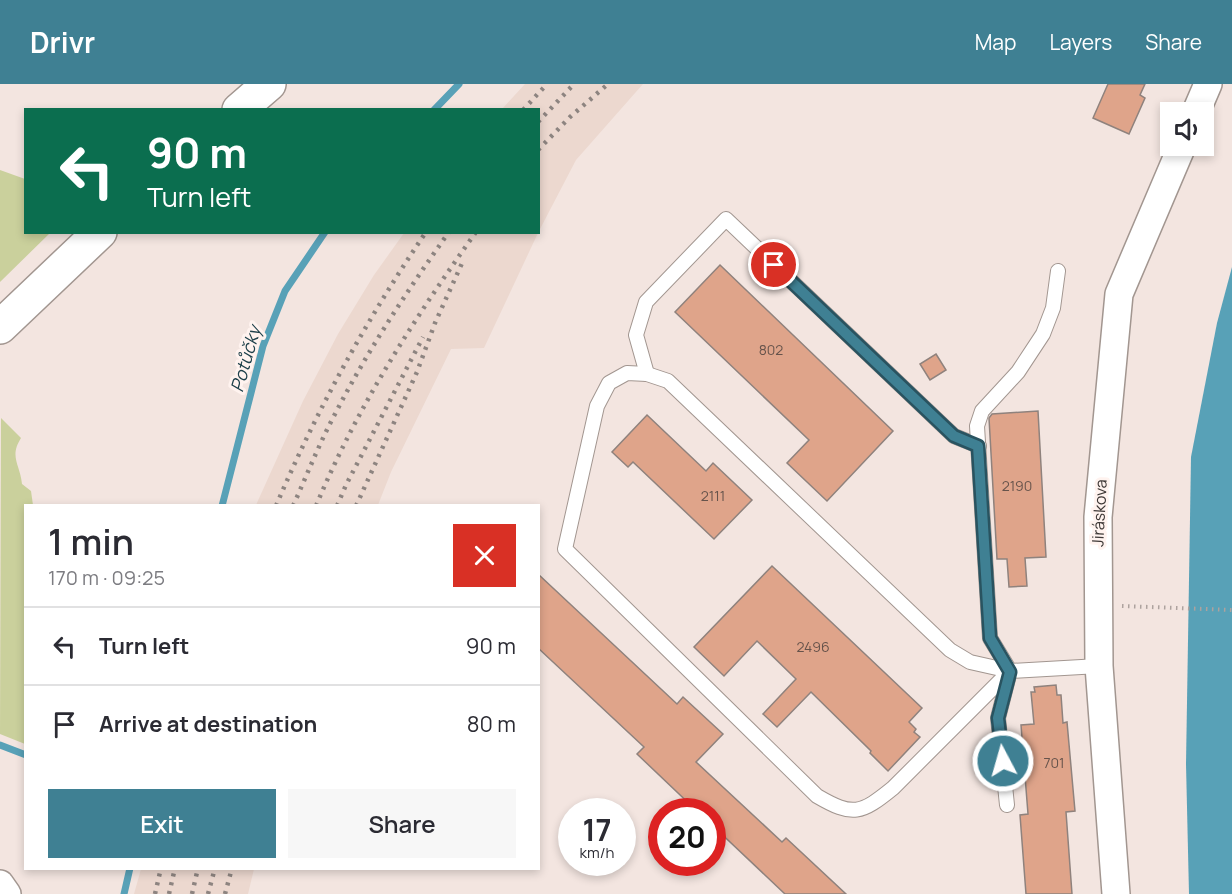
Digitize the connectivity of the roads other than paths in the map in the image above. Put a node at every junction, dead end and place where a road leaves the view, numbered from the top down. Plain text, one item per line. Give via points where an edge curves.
1 (268, 84) edge
2 (1208, 84) edge
3 (1200, 102) edge
4 (241, 108) edge
5 (1178, 156) edge
6 (98, 234) edge
7 (1058, 271) dead end
8 (0, 327) edge
9 (647, 374) junction
10 (978, 446) junction
11 (1099, 666) junction
12 (1010, 672) junction
13 (1007, 805) dead end
14 (0, 884) edge
15 (7, 894) edge
16 (1116, 894) edge

1 - 4 main road
2 - 3 street
5 - 11 street, Jiráskova via 1119,294 1098,517
6 - 8 main road
7 - 10 lane via 1053,308 1043,334 1018,372 982,411 977,426
9 - 10 lane via 636,335 646,302 726,219 954,436
9 - 12 lane via 668,381 950,650 970,662
9 - 12 lane via 627,373 609,383 597,406 565,549 817,796 839,809 857,810 875,803
10 - 12 lane via 990,638
11 - 12 lane
11 - 16 street, Jiráskova
12 - 13 lane via 998,718
14 - 15 street

